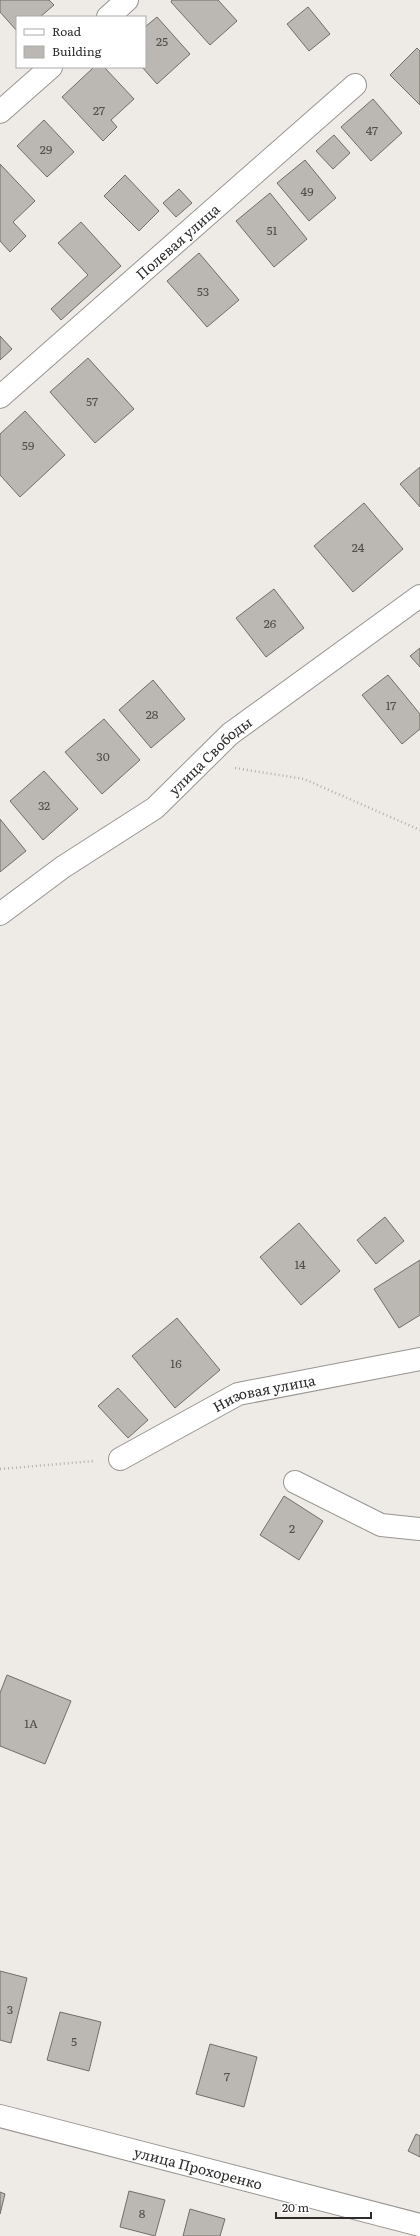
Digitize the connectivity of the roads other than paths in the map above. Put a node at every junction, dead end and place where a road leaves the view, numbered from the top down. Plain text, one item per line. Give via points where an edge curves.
1 (127, 0) edge
2 (109, 16) edge
3 (50, 68) edge
4 (355, 85) dead end
5 (0, 112) edge
6 (0, 398) edge
7 (420, 596) edge
8 (0, 914) edge
9 (420, 1360) edge
10 (120, 1459) road end
11 (295, 1482) dead end
12 (420, 1529) edge
13 (0, 2116) edge
14 (420, 2225) edge

1 - 2 street
3 - 5 street
4 - 6 street, Полевая улица
7 - 8 street, улица Свободы via 230,734 155,808 63,867
9 - 10 street, Низовая улица via 238,1394
11 - 12 street via 381,1525
13 - 14 street, улица Прохоренко

